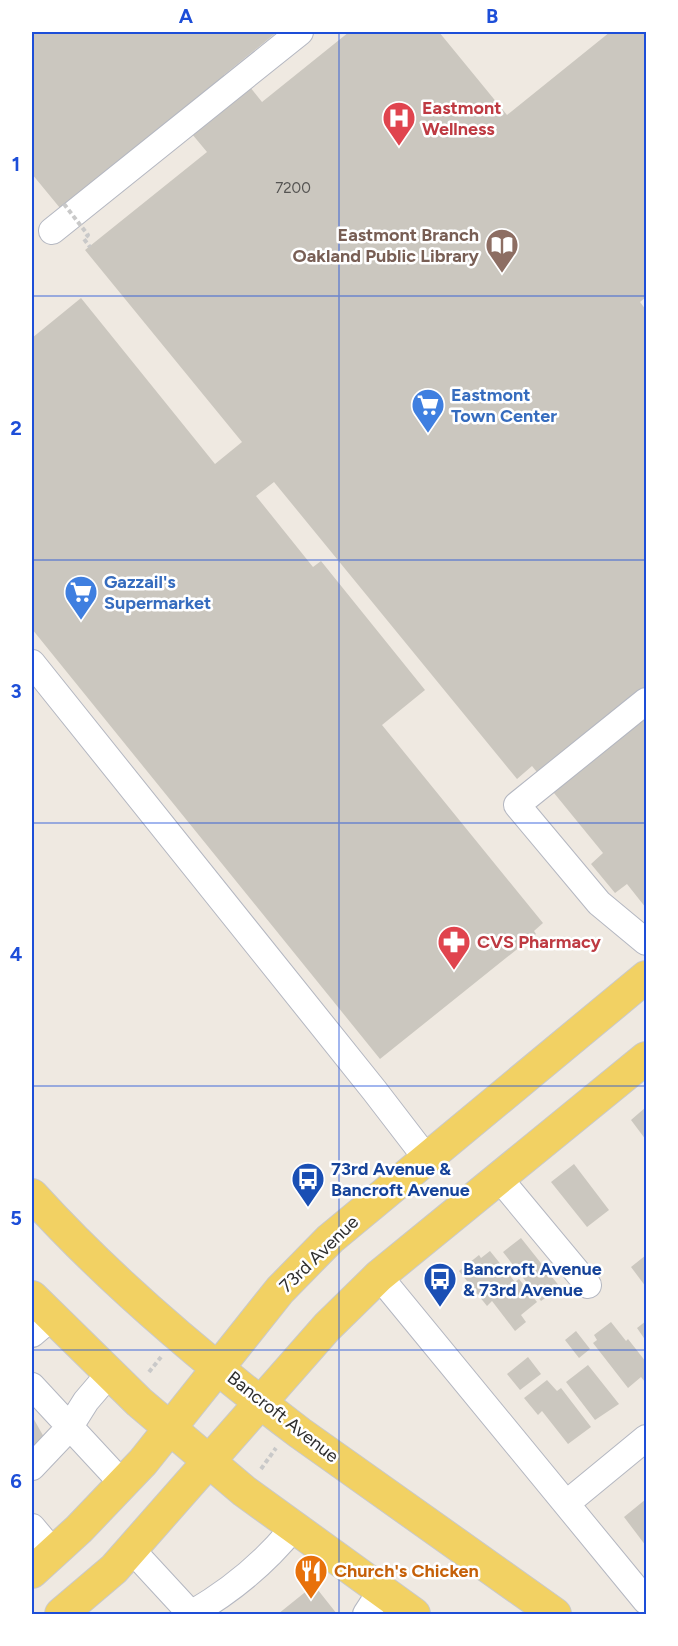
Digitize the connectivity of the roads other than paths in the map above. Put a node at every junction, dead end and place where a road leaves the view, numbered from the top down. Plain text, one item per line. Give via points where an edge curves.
1 (300, 32) edge
2 (52, 231) dead end
3 (32, 663) edge
4 (646, 701) edge
5 (646, 942) edge
6 (646, 977) edge
7 (646, 1058) edge
8 (427, 1159) junction
9 (499, 1178) junction
10 (32, 1195) edge
11 (379, 1276) junction
12 (588, 1285) dead end
13 (38, 1316) edge
14 (218, 1366) junction
15 (110, 1373) junction
16 (32, 1386) edge
17 (262, 1403) junction
18 (69, 1428) junction
19 (169, 1428) junction
20 (646, 1438) edge
21 (209, 1462) junction
22 (32, 1467) edge
23 (122, 1483) junction
24 (567, 1503) junction
25 (32, 1527) edge
26 (293, 1528) junction
27 (131, 1549) junction
28 (43, 1563) edge
29 (646, 1601) edge
30 (374, 1603) edge
31 (225, 1604) edge
32 (61, 1614) edge
33 (414, 1614) edge
34 (555, 1614) edge

1 - 2 street
3 - 8 street
4 - 5 street via 517,805 599,903
6 - 8 main road, 73rd Avenue
7 - 9 main road
8 - 14 main road, 73rd Avenue via 330,1239 280,1290
9 - 11 main road
9 - 12 street
10 - 14 main road, Bancroft Avenue via 97,1263
11 - 17 main road via 327,1327
11 - 24 street
13 - 15 main road
14 - 17 main road, Bancroft Avenue
14 - 19 main road, 73rd Avenue
15 - 18 street
15 - 19 main road
16 - 18 street
17 - 21 main road
17 - 34 main road, Bancroft Avenue
18 - 22 street
18 - 23 street
19 - 21 main road
19 - 23 main road, 73rd Avenue
20 - 24 street
21 - 26 main road
21 - 27 main road
23 - 28 main road, 73rd Avenue
24 - 29 street
25 - 28 street
26 - 30 main road
26 - 31 street
27 - 31 street via 191,1614
27 - 32 main road via 114,1569
30 - 33 main road

